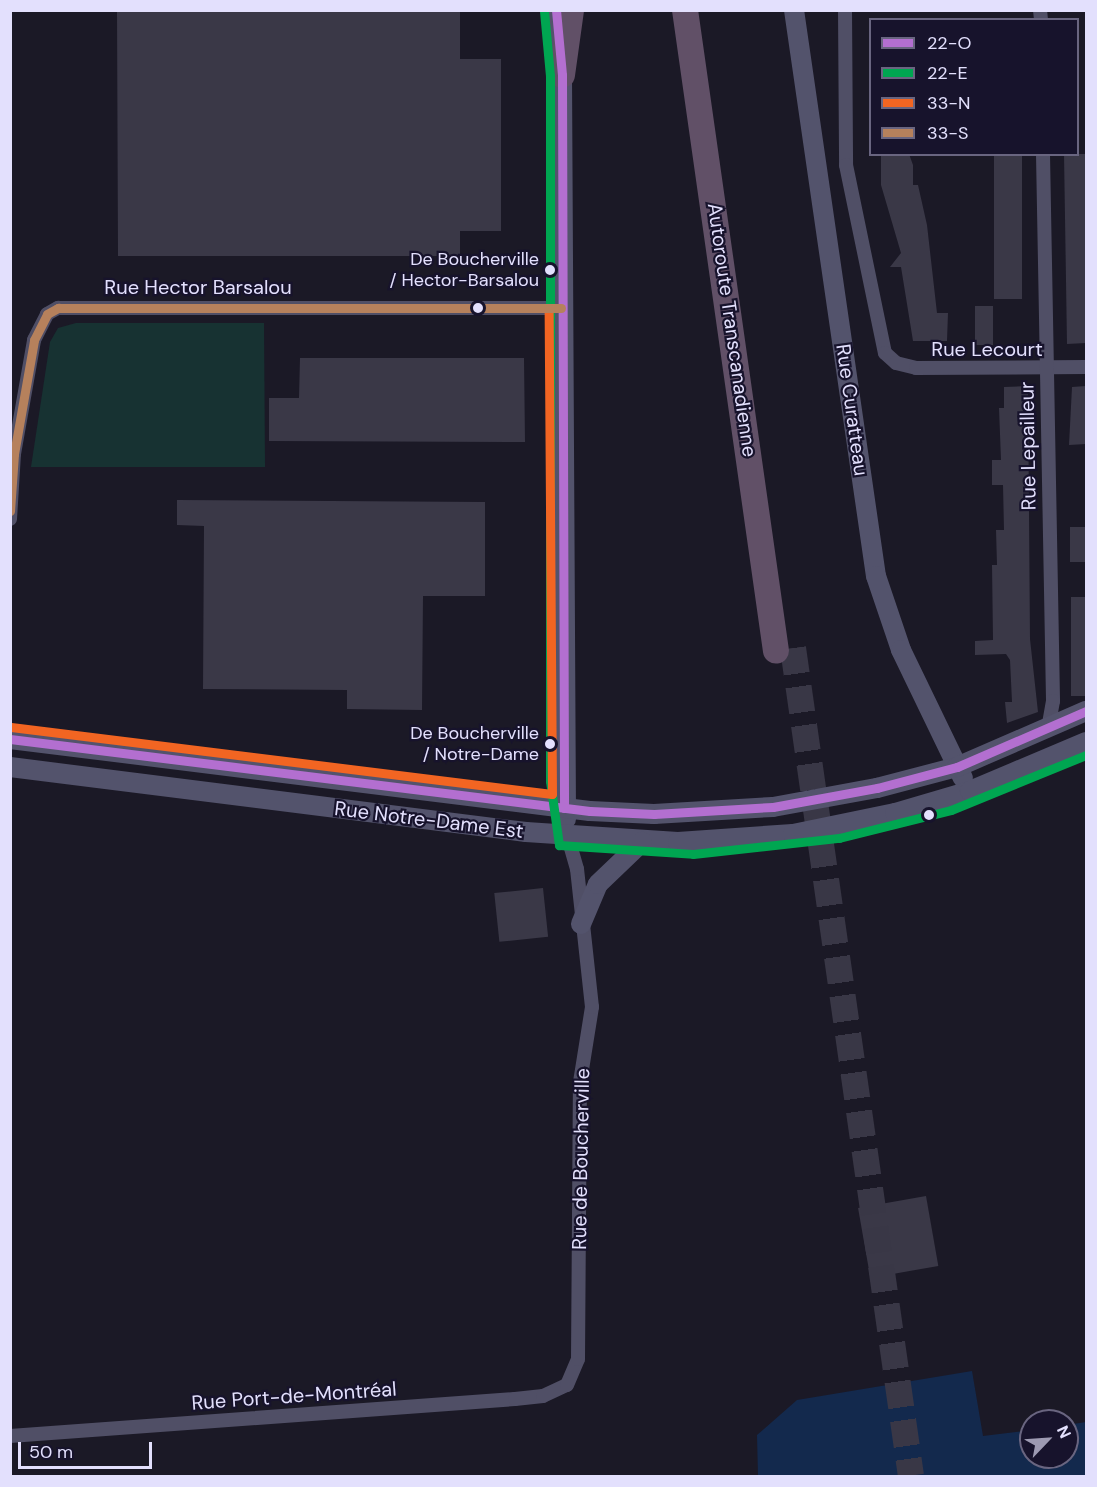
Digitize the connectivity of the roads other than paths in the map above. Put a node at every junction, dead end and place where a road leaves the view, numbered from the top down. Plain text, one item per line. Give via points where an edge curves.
1 (556, 10) edge
2 (571, 10) edge
3 (685, 10) edge
4 (702, 10) edge
5 (794, 10) edge
6 (845, 10) edge
7 (562, 75) junction
8 (1043, 156) edge
9 (561, 308) junction
10 (890, 359) joint
11 (1046, 368) junction
12 (1086, 368) edge
13 (10, 519) edge
14 (1086, 711) edge
15 (1043, 733) junction
16 (10, 739) edge
17 (1086, 742) edge
18 (957, 766) junction
19 (10, 767) edge
20 (970, 791) junction
21 (564, 808) junction
22 (568, 837) junction
23 (642, 842) junction
24 (581, 924) junction
25 (575, 1376) joint
26 (10, 1436) edge

1 - 7 main road, Rue de Boucherville
2 - 7 highway
3 - 4 highway, Autoroute Transcanadienne via 785,649
5 - 18 main road, Rue Curatteau via 876,576 901,650
6 - 10 street, Rue Curatteau via 846,165 876,331
7 - 9 main road, Rue de Boucherville
8 - 11 street, Rue Lepailleur
9 - 13 street, Rue Hector Barsalou via 58,308 43,319 34,339 14,454
9 - 21 main road, Rue de Boucherville
10 - 11 street, Rue Lecourt via 916,368
11 - 12 street, Rue Lecourt
11 - 15 street, Rue Lepailleur via 1053,712
14 - 15 main road, Rue Notre-Dame Est
15 - 18 main road, Rue Notre-Dame Est
16 - 21 main road, Rue Notre-Dame Est
17 - 20 main road, Rue Notre-Dame Est
18 - 20 main road, Rue Curatteau
18 - 21 main road, Rue Notre-Dame Est via 773,807 654,814
19 - 22 main road, Rue Notre-Dame Est
20 - 23 main road, Rue Notre-Dame Est via 793,834
21 - 22 main road, Rue de Boucherville
22 - 23 main road, Rue Notre-Dame Est
22 - 24 street, Rue de Boucherville
23 - 24 main road via 598,884
24 - 25 street, Rue de Boucherville via 592,1007 580,1082
25 - 26 street, Rue Port-de-Montréal via 538,1397

